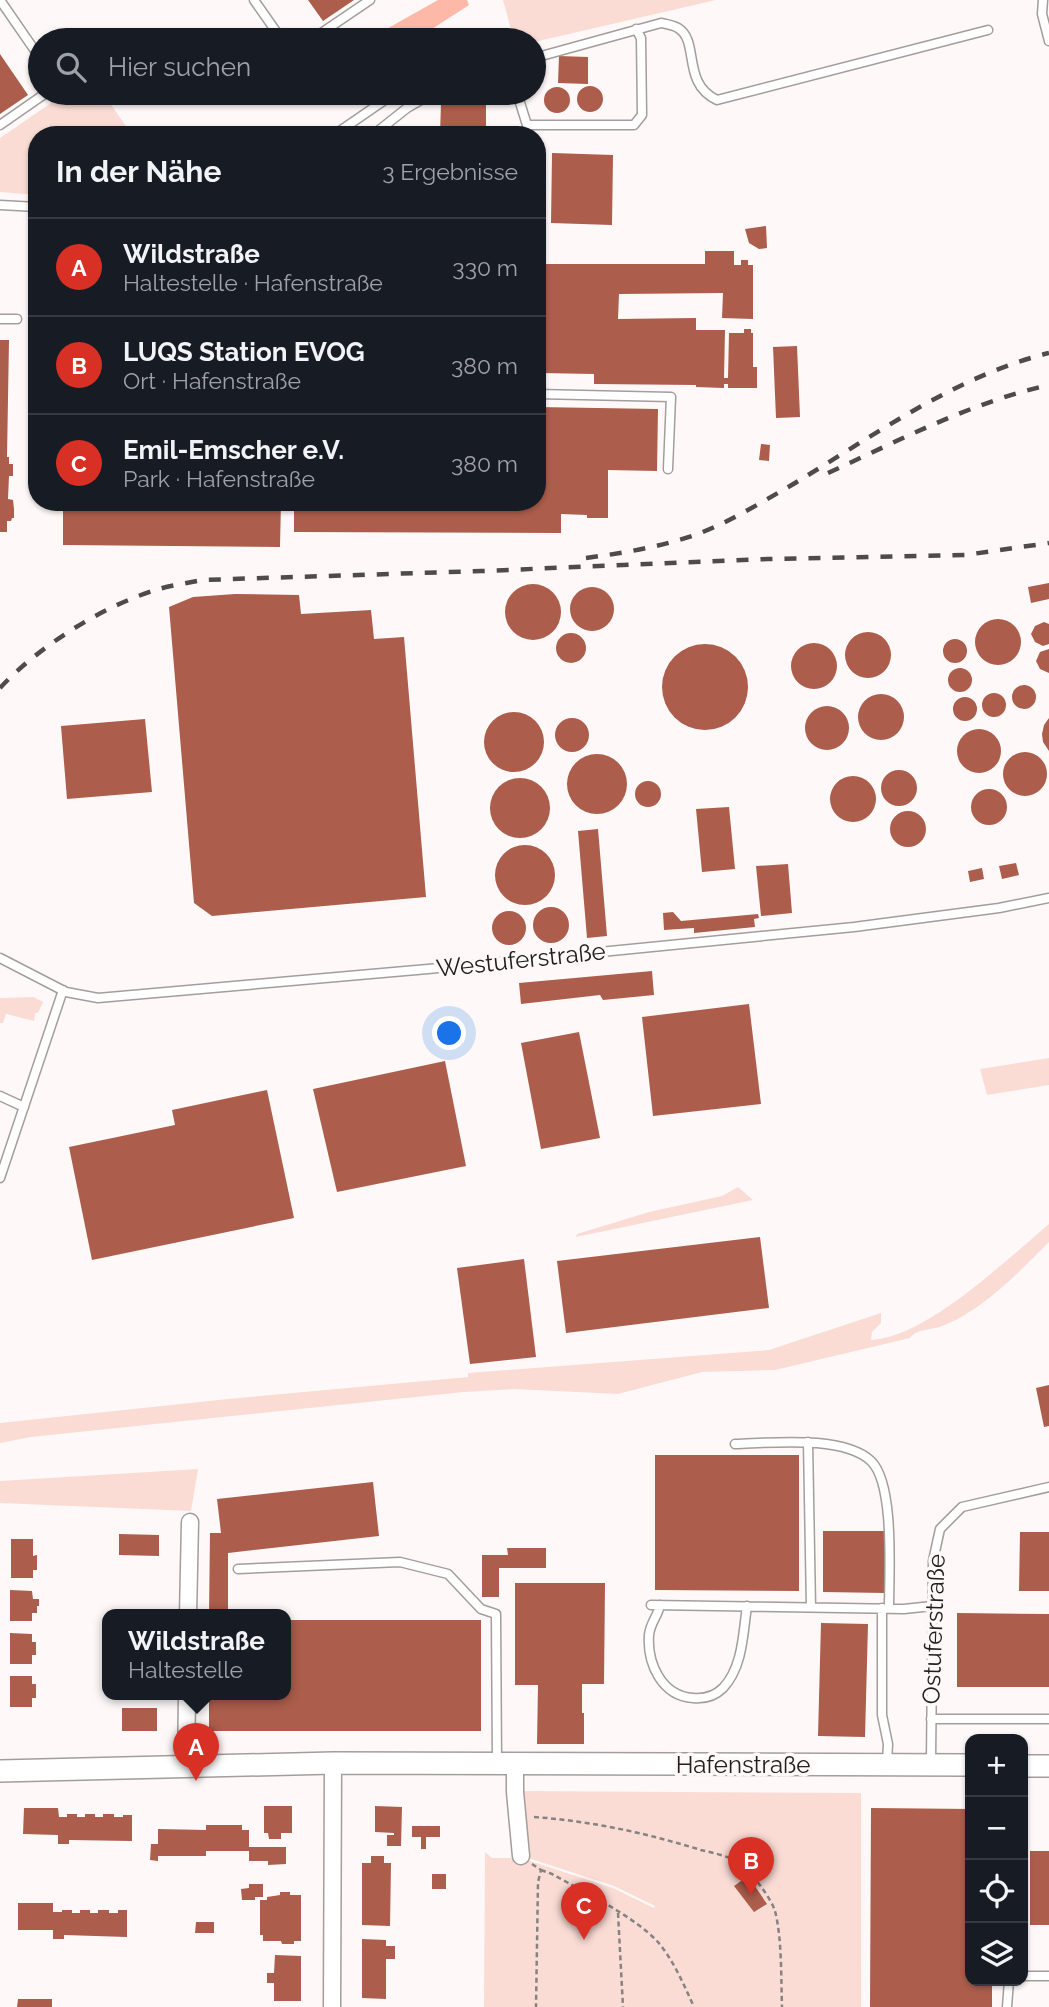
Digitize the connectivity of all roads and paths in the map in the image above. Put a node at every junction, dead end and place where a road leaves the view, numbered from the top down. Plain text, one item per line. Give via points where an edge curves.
1 (0, 0) edge
2 (254, 0) edge
3 (370, 0) edge
4 (1043, 0) edge
5 (274, 28) edge
6 (329, 28) edge
7 (636, 29) junction
8 (988, 30) dead end
9 (28, 41) edge
10 (1049, 41) edge
11 (546, 55) edge
12 (29, 105) edge
13 (378, 105) edge
14 (412, 105) edge
15 (521, 105) edge
16 (0, 125) edge
17 (527, 125) joint
18 (347, 126) edge
19 (384, 126) edge
20 (0, 205) edge
21 (28, 207) edge
22 (0, 319) edge
23 (17, 319) dead end
24 (546, 394) edge
25 (668, 469) dead end
26 (1049, 898) edge
27 (0, 958) edge
28 (63, 990) junction
29 (0, 1096) edge
30 (24, 1107) junction
31 (0, 1178) edge
32 (808, 1442) junction
33 (735, 1444) dead end
34 (1049, 1487) edge
35 (190, 1522) dead end
36 (238, 1569) dead end
37 (747, 1606) junction
38 (932, 1606) junction
39 (811, 1607) junction
40 (886, 1608) junction
41 (188, 1609) edge
42 (187, 1700) edge
43 (931, 1719) junction
44 (1049, 1719) edge
45 (333, 1763) junction
46 (506, 1764) junction
47 (887, 1765) junction
48 (930, 1765) junction
49 (965, 1765) edge
50 (1028, 1766) edge
51 (1049, 1766) edge
52 (186, 1767) junction
53 (0, 1771) edge
54 (517, 1816) junction
55 (521, 1856) joint
56 (541, 1870) junction
57 (618, 1913) junction
58 (1028, 1976) edge
59 (1049, 1976) edge
60 (1009, 1986) edge
61 (332, 2007) edge
62 (536, 2007) edge
63 (623, 2007) edge
64 (694, 2007) edge
65 (782, 2007) edge
66 (1007, 2007) edge

1 - 9 lane
2 - 5 lane
3 - 6 lane
4 - 10 lane
7 - 8 lane via 661,23 678,28 686,37 697,83 717,100
7 - 11 lane
7 - 17 lane via 641,38 642,115 634,125
12 - 16 lane
13 - 18 lane
14 - 19 lane
15 - 17 lane
20 - 21 lane
22 - 23 lane
24 - 25 lane via 671,397
26 - 28 lane, Westuferstraße via 854,927 428,969 98,998
27 - 28 lane, Westuferstraße
28 - 30 lane
29 - 30 lane
30 - 31 lane
32 - 33 lane
32 - 39 lane
32 - 40 lane via 860,1453 873,1463 883,1483 889,1530
34 - 38 lane, Ostuferstraße via 962,1507 940,1529 933,1561
35 - 41 street
36 - 46 lane via 400,1562 448,1574 481,1609 496,1614
37 - 37 lane via 655,1605 660,1609 649,1636 654,1668 674,1695 700,1699 723,1688 739,1660
37 - 39 lane
38 - 40 lane
38 - 43 lane, Ostuferstraße
39 - 40 lane
40 - 47 lane via 883,1715
42 - 52 street
43 - 44 lane
43 - 48 lane, Ostuferstraße
45 - 46 street, Hafenstraße
45 - 52 street, Hafenstraße
45 - 61 street
46 - 47 street, Hafenstraße
46 - 54 street
47 - 48 street, Hafenstraße
48 - 49 street, Hafenstraße
50 - 51 street
52 - 53 street, Hafenstraße
54 - 55 street
54 - 65 path via 634,1832 741,1864 774,1909
55 - 56 path
56 - 57 path
56 - 62 path
57 - 63 path
57 - 64 path via 657,1942
58 - 59 lane
60 - 66 lane

